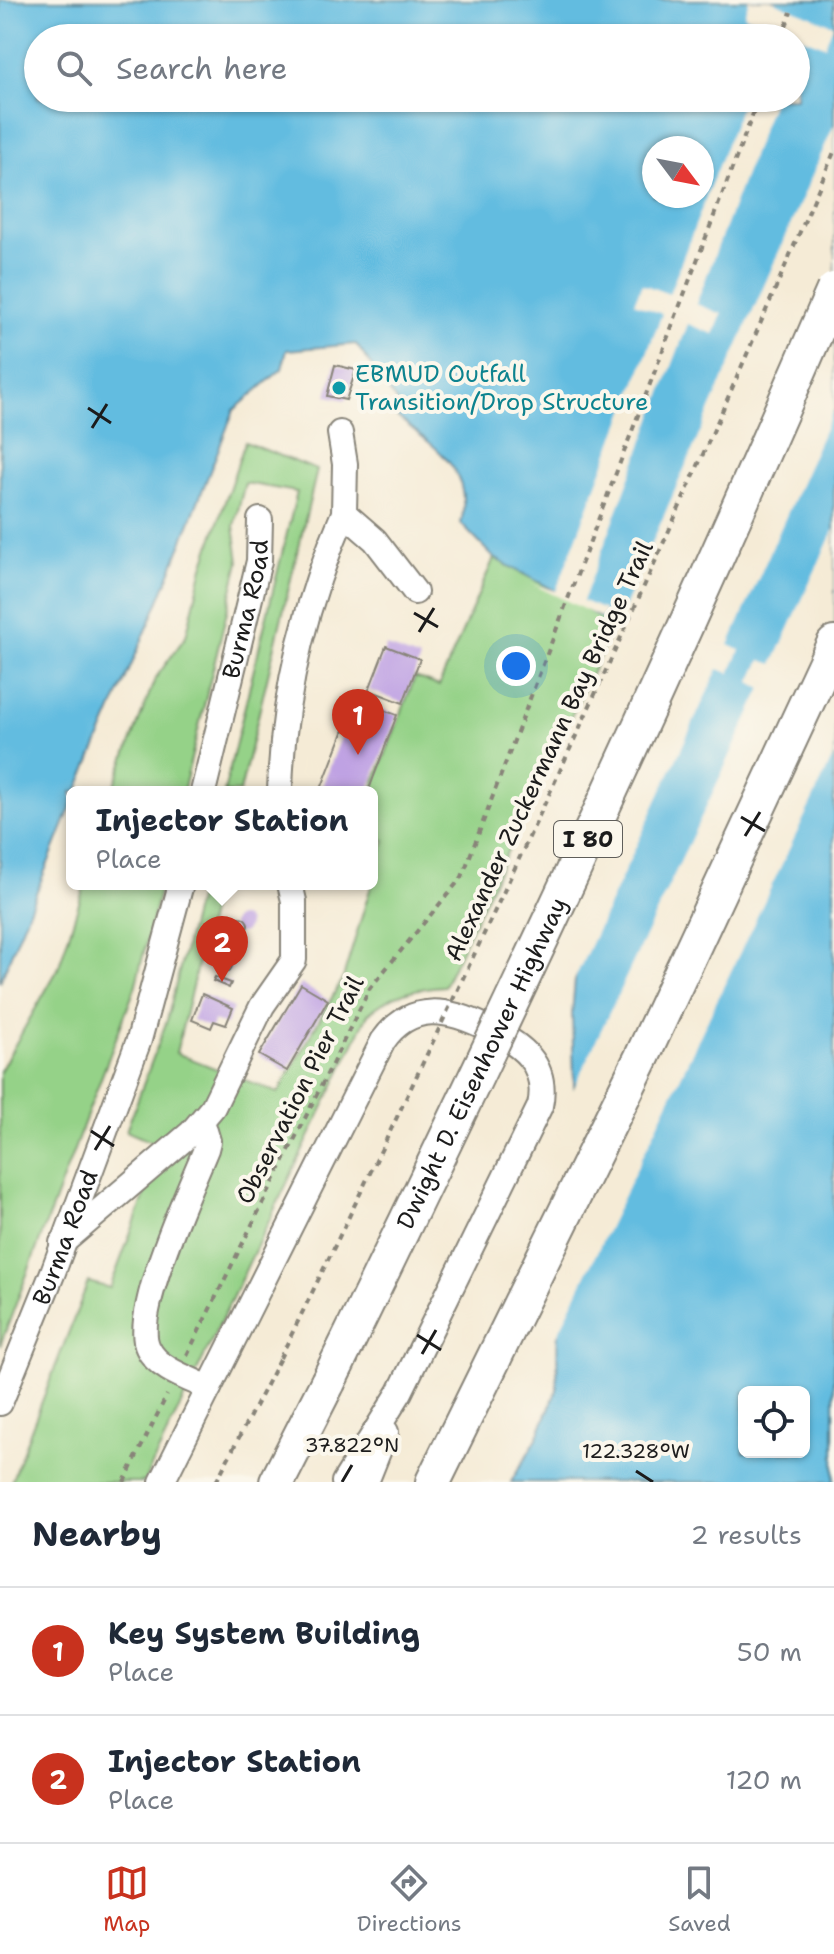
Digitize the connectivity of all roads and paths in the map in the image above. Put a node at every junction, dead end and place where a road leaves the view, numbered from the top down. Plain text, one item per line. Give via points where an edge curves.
1 (791, 12) dead end
2 (787, 24) edge
3 (754, 112) edge
4 (834, 152) edge
5 (834, 290) edge
6 (340, 433) dead end
7 (344, 513) junction
8 (260, 520) dead end
9 (415, 592) dead end
10 (834, 644) edge
11 (204, 786) edge
12 (280, 786) edge
13 (179, 890) edge
14 (291, 890) edge
15 (202, 1121) junction
16 (60, 1245) junction
17 (178, 1373) junction
18 (209, 1388) junction
19 (400, 1392) junction
20 (0, 1403) edge
21 (124, 1482) edge
22 (162, 1482) edge
23 (216, 1482) edge
24 (277, 1482) edge
25 (344, 1482) edge
26 (366, 1482) edge
27 (433, 1482) edge

1 - 2 path
3 - 17 path, Observation Pier Trail via 462,877 370,988
4 - 23 path, Alexander Zuckermann Bay Bridge Trail, bridge via 617,650 448,1013
5 - 24 highway, Dwight D. Eisenhower Highway / I 80, bridge via 576,866
6 - 7 lane
7 - 9 lane via 375,540
7 - 12 lane via 324,559 291,685
8 - 11 lane, Burma Road via 259,561
10 - 27 highway via 642,1057
13 - 16 lane, Burma Road via 139,1040
14 - 15 lane via 294,960 262,1006
15 - 16 lane
15 - 17 lane via 206,1149 160,1266 145,1326 148,1348
16 - 20 lane, Burma Road
17 - 18 lane
17 - 21 path, Observation Pier Trail
18 - 19 lane via 383,1041 411,1016 442,1011 519,1045 538,1069 542,1098
18 - 22 lane
19 - 25 lane
19 - 26 lane

